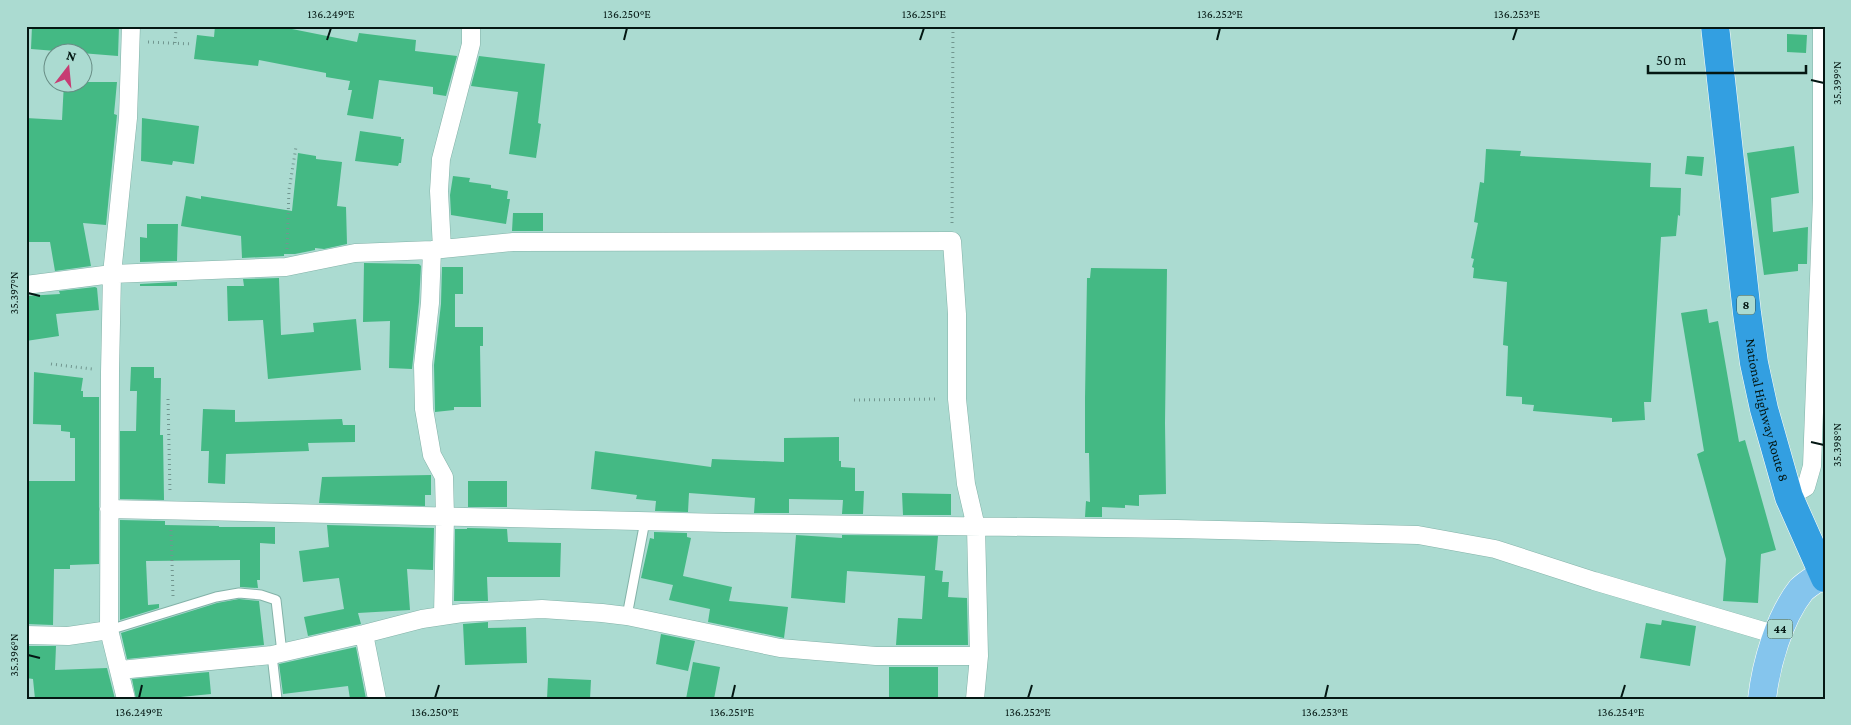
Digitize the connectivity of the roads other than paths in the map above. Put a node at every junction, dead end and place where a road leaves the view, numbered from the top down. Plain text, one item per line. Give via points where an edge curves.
1 (471, 26) edge
2 (1716, 26) edge
3 (1822, 26) edge
4 (130, 34) edge
5 (437, 249) junction
6 (112, 274) junction
7 (26, 285) edge
8 (1822, 307) edge
9 (1789, 497) junction
10 (109, 509) junction
11 (445, 516) junction
12 (645, 521) junction
13 (976, 527) junction
14 (1824, 575) edge
15 (443, 615) junction
16 (628, 616) junction
17 (109, 630) junction
18 (364, 634) junction
19 (26, 635) edge
20 (1777, 635) junction
21 (277, 654) junction
22 (979, 656) junction
23 (120, 670) junction
24 (126, 699) edge
25 (277, 699) edge
26 (377, 699) edge
27 (975, 699) edge
28 (1762, 699) edge

1 - 5 street via 471,44 441,159
2 - 9 highway, National Highway Route 8 / 8 via 1754,363
3 - 8 street
4 - 6 street via 128,118
5 - 6 street via 355,253 286,267
5 - 11 street via 423,365 424,409 432,454 444,478
5 - 13 street via 513,242 952,242 958,399 966,484
6 - 7 street
6 - 10 street
8 - 9 street via 1812,466 1806,487
9 - 14 highway, National Highway Route 8 / 8
10 - 11 street
10 - 17 street
11 - 12 street
11 - 15 street
12 - 13 street
12 - 16 lane
13 - 20 street via 1418,535 1495,549
13 - 22 street
14 - 20 main road, 44 via 1802,589
15 - 16 street via 542,609
15 - 18 street
16 - 22 street via 780,648 876,656
17 - 19 street via 68,636
17 - 21 lane via 216,597 239,593 262,595 276,600
17 - 23 street
18 - 21 street
18 - 26 street
20 - 28 main road, 44
21 - 23 street
21 - 25 lane
22 - 27 street
23 - 24 street

